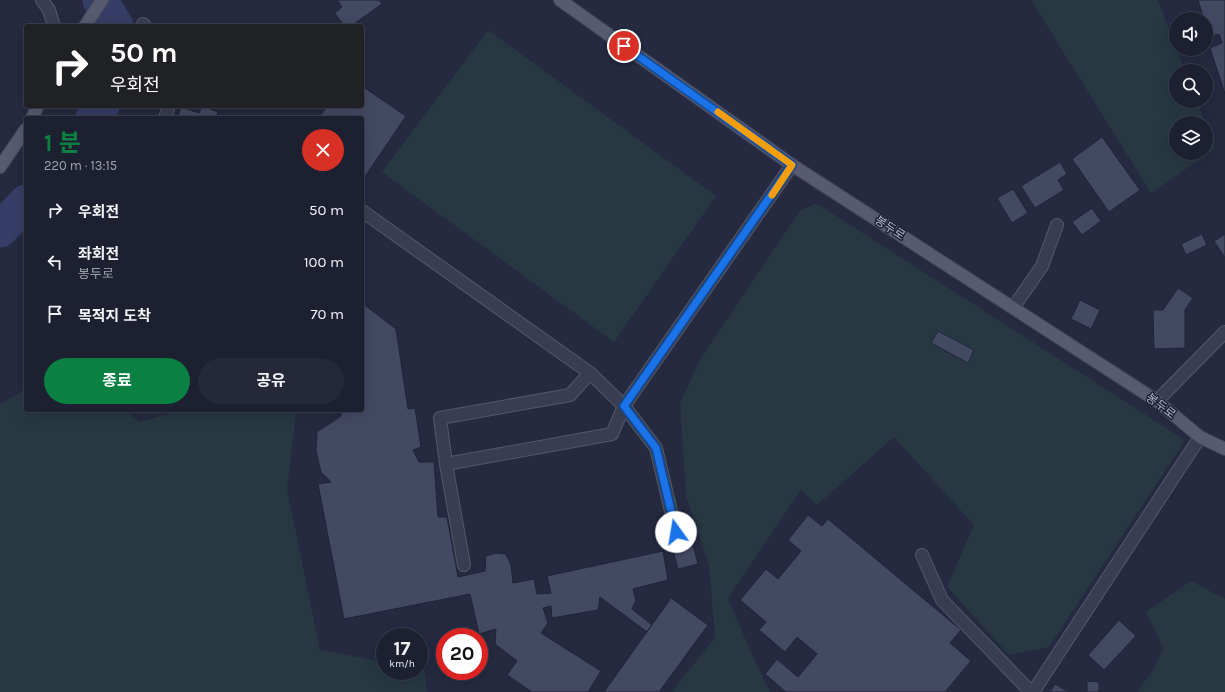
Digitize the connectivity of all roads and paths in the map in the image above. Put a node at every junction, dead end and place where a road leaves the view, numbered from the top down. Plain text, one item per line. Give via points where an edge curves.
1 (42, 0) edge
2 (102, 0) edge
3 (560, 0) edge
4 (53, 24) edge
5 (86, 24) edge
6 (24, 133) edge
7 (792, 165) junction
8 (0, 167) edge
9 (364, 212) edge
10 (1057, 225) dead end
11 (1013, 308) junction
12 (1225, 332) edge
13 (590, 373) junction
14 (1157, 401) junction
15 (624, 406) junction
16 (1200, 437) junction
17 (1225, 449) edge
18 (446, 464) junction
19 (676, 532) dead end
20 (922, 556) dead end
21 (464, 565) dead end
22 (1032, 692) edge

1 - 4 street via 49,10
2 - 5 main road
3 - 7 main road, 봉두로
6 - 8 main road
7 - 11 main road, 봉두로
7 - 15 street
9 - 13 street
10 - 11 street via 1042,266
11 - 14 main road, 봉두로
12 - 14 street
13 - 15 street
13 - 18 street via 570,395 440,418
14 - 16 main road, 봉두로
15 - 18 street via 612,434
15 - 19 street via 656,448
16 - 17 main road, 봉두로
16 - 22 street
18 - 21 street
20 - 22 street via 942,600

